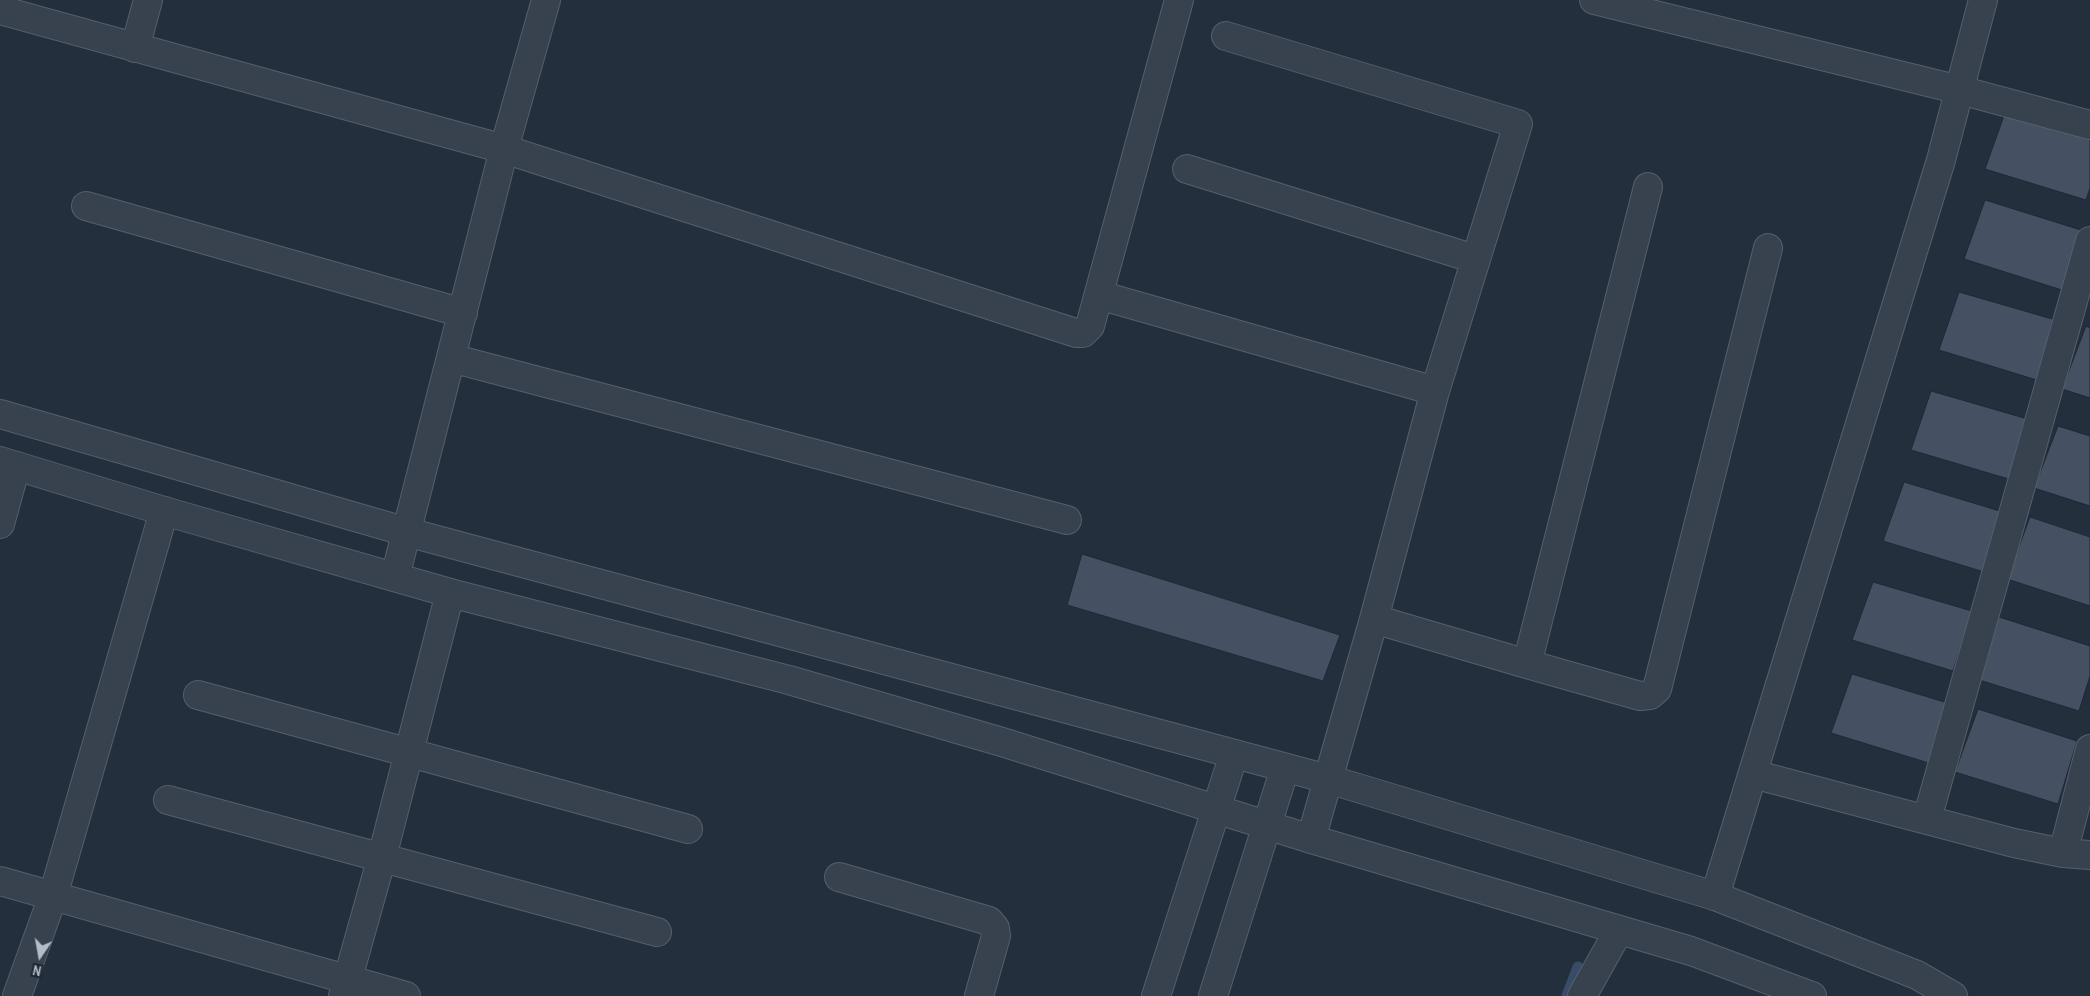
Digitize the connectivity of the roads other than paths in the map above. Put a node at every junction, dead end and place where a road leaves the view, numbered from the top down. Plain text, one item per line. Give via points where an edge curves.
1 (148, 0) edge
2 (546, 0) edge
3 (1179, 0) edge
4 (1594, 0) edge
5 (1983, 0) edge
6 (31, 9) edge
7 (0, 10) edge
8 (1226, 36) dead end
9 (135, 48) junction
10 (1960, 90) junction
11 (2090, 125) edge
12 (504, 150) junction
13 (1187, 169) dead end
14 (1648, 187) dead end
15 (86, 206) dead end
16 (2090, 241) edge
17 (1768, 248) dead end
18 (1475, 259) junction
19 (1099, 295) junction
20 (463, 313) junction
21 (451, 358) junction
22 (1435, 391) junction
23 (0, 414) edge
24 (8, 463) edge
25 (164, 511) junction
26 (1068, 520) dead end
27 (0, 524) edge
28 (407, 532) junction
29 (395, 577) junction
30 (450, 593) junction
31 (1374, 619) junction
32 (1526, 664) junction
33 (198, 695) dead end
34 (2090, 749) edge
35 (409, 753) junction
36 (1234, 754) junction
37 (1285, 768) junction
38 (1752, 774) junction
39 (1328, 779) junction
40 (168, 800) dead end
41 (1218, 809) junction
42 (1927, 820) junction
43 (1266, 825) junction
44 (688, 829) dead end
45 (1311, 839) junction
46 (2063, 853) junction
47 (2090, 855) edge
48 (382, 857) junction
49 (839, 877) dead end
50 (0, 881) edge
51 (53, 896) junction
52 (1714, 896) junction
53 (1619, 930) junction
54 (657, 932) dead end
55 (345, 988) edge
56 (18, 996) edge
57 (406, 996) edge
58 (979, 996) edge
59 (1156, 996) edge
60 (1213, 996) edge
61 (1582, 996) edge
62 (1812, 996) edge
63 (1953, 996) edge

1 - 9 street
2 - 12 street
3 - 19 street
4 - 10 street
5 - 10 street
6 - 7 street
6 - 9 street
8 - 18 street via 1518,124
9 - 12 street
10 - 11 street
10 - 38 street
12 - 19 street via 1076,333 1083,333 1090,326
12 - 20 street
13 - 18 street
14 - 32 street
15 - 20 street
16 - 42 street
17 - 32 street via 1657,689 1650,695 1640,696
18 - 22 street
19 - 22 street
20 - 21 street
21 - 26 street
21 - 28 street
22 - 31 street
23 - 28 street
24 - 25 street
24 - 27 street
25 - 29 street
25 - 51 street
28 - 29 street
28 - 36 street
29 - 30 street
30 - 35 street
30 - 41 street via 789,680
31 - 32 street
31 - 39 street
33 - 35 street
34 - 46 street
35 - 44 street
35 - 48 street
36 - 37 street
36 - 41 street
37 - 39 street
37 - 43 street
38 - 42 street
38 - 52 street
39 - 45 street
39 - 52 street
40 - 48 street
41 - 43 street
41 - 59 street
42 - 46 street
43 - 45 street
43 - 60 street
45 - 53 street
46 - 47 street
48 - 54 street
48 - 55 street
49 - 58 street via 989,921 996,936
50 - 51 street
51 - 55 street
51 - 56 street
52 - 63 street via 1917,975
53 - 61 street
53 - 62 street via 1691,951
55 - 57 street

